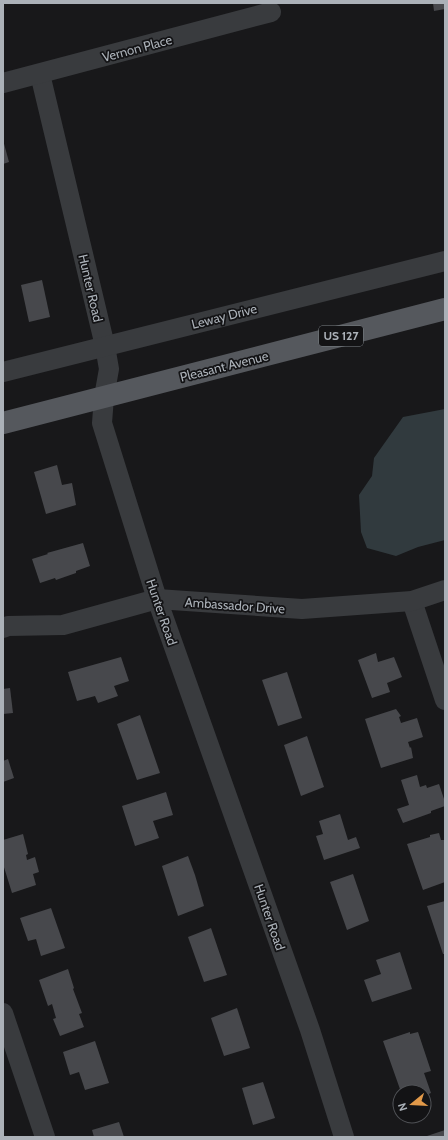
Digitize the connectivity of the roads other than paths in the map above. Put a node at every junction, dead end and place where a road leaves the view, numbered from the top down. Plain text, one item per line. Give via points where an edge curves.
1 (271, 12) dead end
2 (40, 74) junction
3 (3, 83) edge
4 (445, 261) edge
5 (445, 309) edge
6 (105, 346) junction
7 (3, 372) edge
8 (104, 397) junction
9 (3, 423) edge
10 (445, 590) edge
11 (158, 599) junction
12 (412, 601) junction
13 (3, 628) edge
14 (445, 700) edge
15 (3, 1013) edge
16 (45, 1137) edge
17 (344, 1137) edge

1 - 2 street, Vernon Place
2 - 3 street, Vernon Place
2 - 6 street, Hunter Road
4 - 6 street, Leway Drive
5 - 8 main road, Pleasant Avenue / US 127
6 - 7 street, Leway Drive
6 - 8 street, Hunter Road via 109,369
8 - 9 main road, Pleasant Avenue / US 127
8 - 11 street, Hunter Road via 102,423
10 - 12 street, Ambassador Drive
11 - 12 street, Ambassador Drive via 302,609
11 - 13 street, Ambassador Drive via 63,625
11 - 17 street, Hunter Road via 310,1030
12 - 14 street
15 - 16 street

